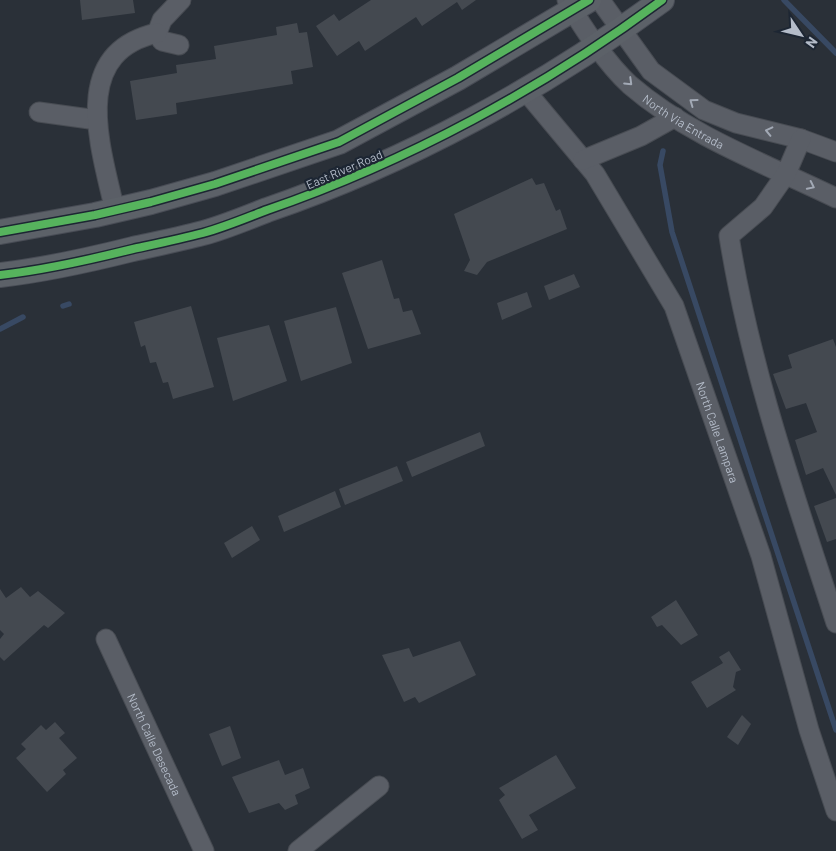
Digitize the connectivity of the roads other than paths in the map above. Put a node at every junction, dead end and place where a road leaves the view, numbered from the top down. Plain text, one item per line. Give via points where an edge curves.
1 (181, 0) edge
2 (600, 0) edge
3 (662, 0) edge
4 (576, 4) edge
5 (620, 30) junction
6 (157, 33) junction
7 (179, 45) dead end
8 (597, 46) junction
9 (524, 89) junction
10 (39, 112) dead end
11 (675, 117) junction
12 (96, 120) junction
13 (801, 139) junction
14 (836, 152) edge
15 (583, 160) junction
16 (786, 174) junction
17 (836, 198) edge
18 (115, 210) junction
19 (0, 232) edge
20 (0, 275) edge
21 (836, 623) edge
22 (106, 639) dead end
23 (379, 786) dead end
24 (836, 811) edge
25 (204, 851) edge
26 (298, 851) edge

1 - 6 street via 162,20
2 - 5 street, North Via Entrada
3 - 5 main road, East River Road
4 - 8 street, North Via Entrada
4 - 18 main road via 458,78 339,142 215,184
5 - 8 main road, East River Road
13 -> 5 street, North Via Entrada via 736,123 704,110 651,71
6 - 7 street via 158,38 167,44
6 - 12 street via 134,39 112,60 101,78
8 - 9 main road, East River Road
8 -> 11 street, North Via Entrada via 630,84
9 - 15 street, North Calle Lampara
9 - 20 main road, East River Road via 384,165 320,192 204,232 55,268
10 - 12 street
11 - 15 street via 641,136
11 - 16 street, North Via Entrada via 690,128
12 - 18 street
13 - 14 street, North Via Entrada
13 - 16 street
15 - 24 street, North Calle Lampara via 595,174 674,306 761,556 809,730
16 -> 17 street, North Via Entrada
16 - 21 street via 764,207 729,236 737,289 762,392
18 - 19 main road
22 - 25 street, North Calle Desecada
23 - 26 street

